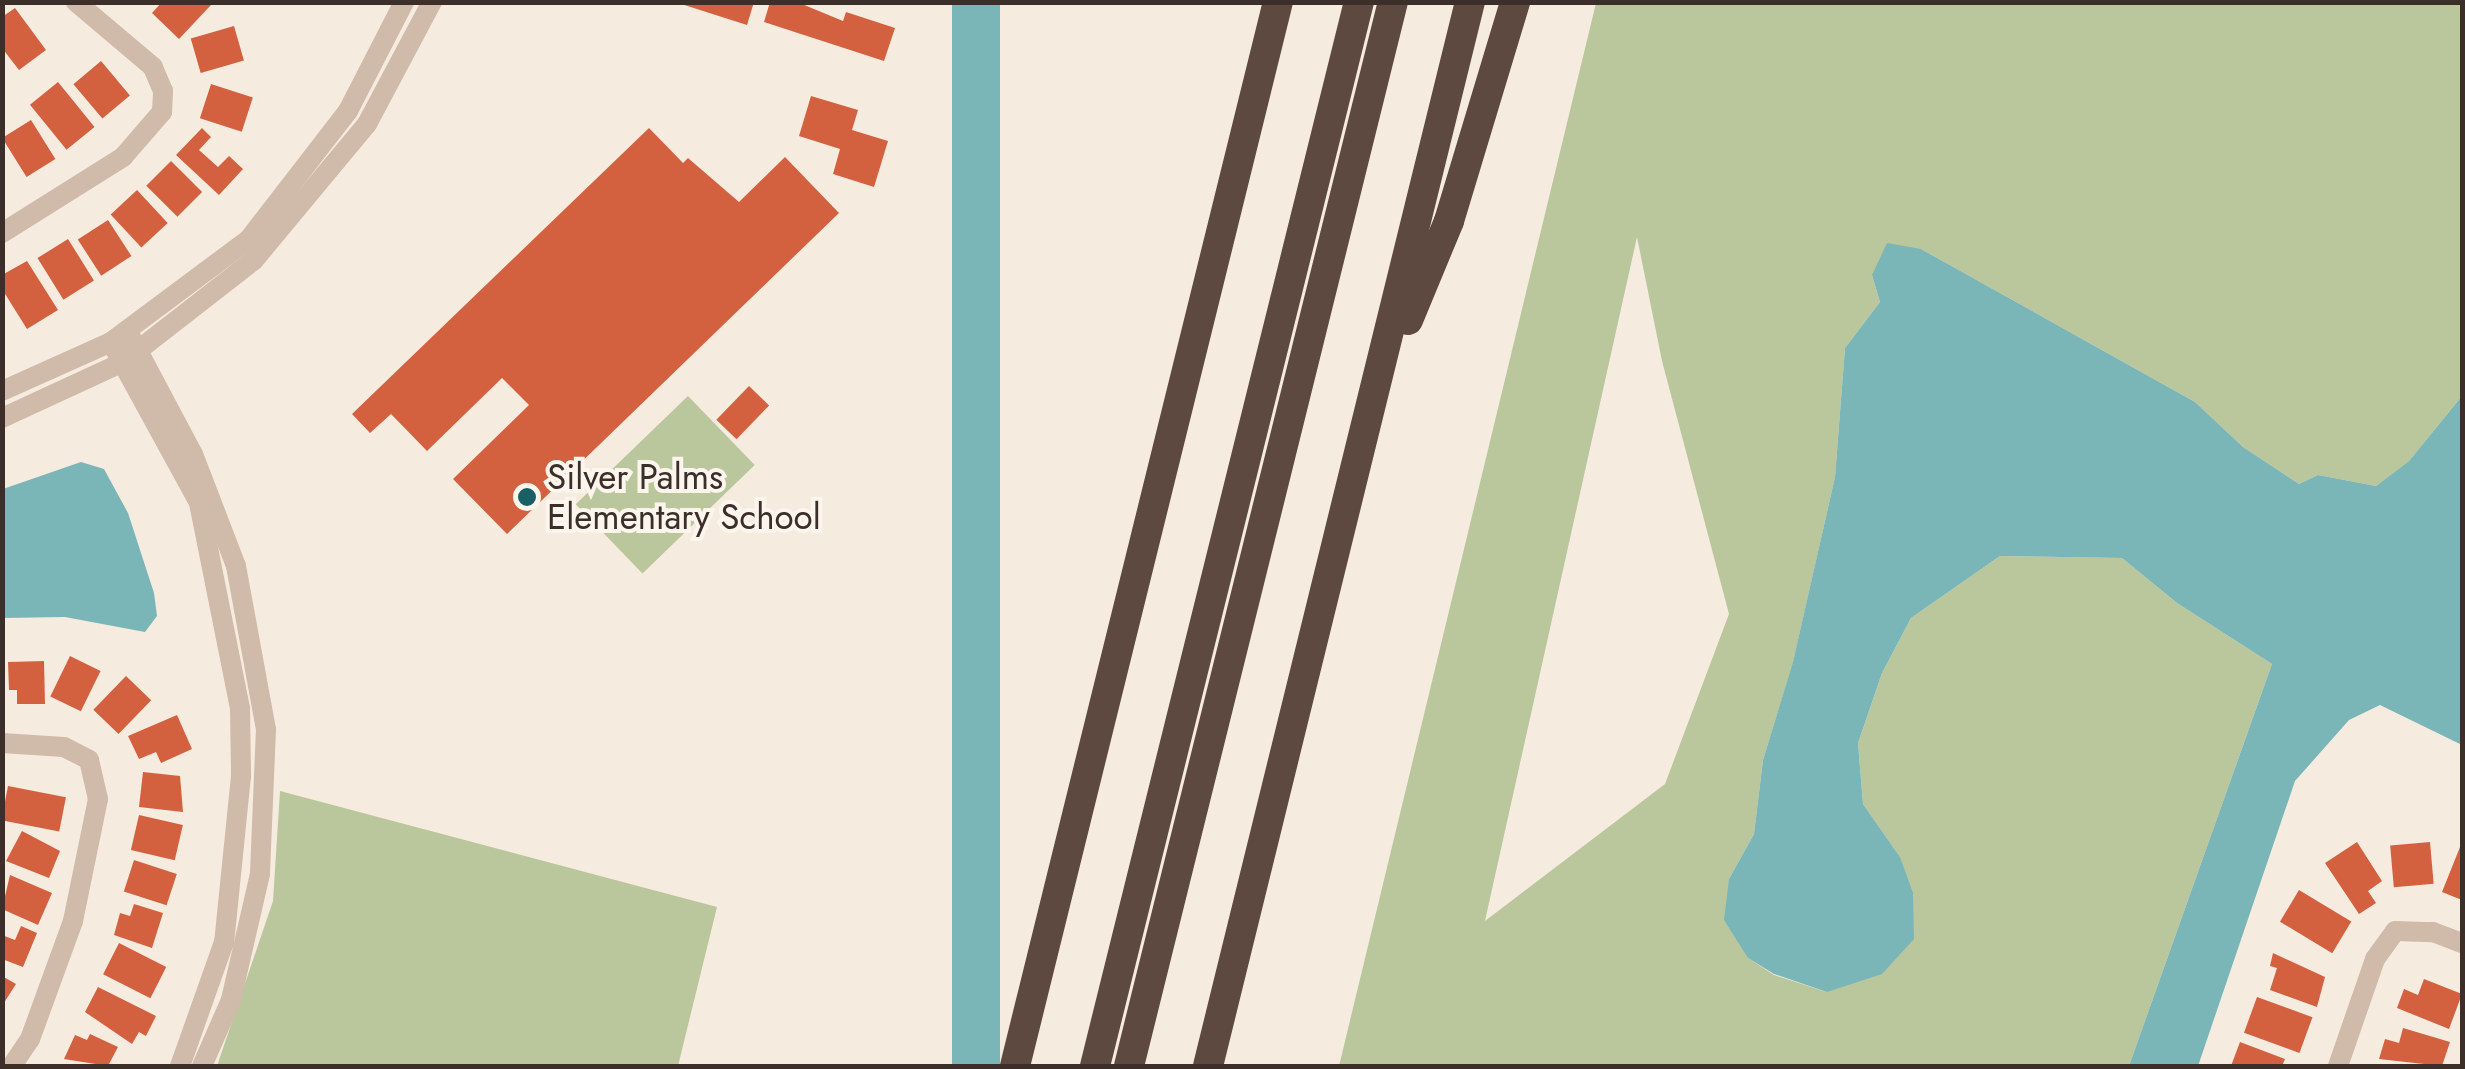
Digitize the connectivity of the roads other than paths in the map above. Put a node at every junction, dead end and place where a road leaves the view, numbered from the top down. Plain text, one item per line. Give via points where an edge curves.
1 (76, 2) edge
2 (404, 2) edge
3 (432, 2) edge
4 (1278, 2) edge
5 (1342, 2) edge
6 (1359, 2) edge
7 (1393, 2) edge
8 (1470, 2) edge
9 (1515, 2) edge
10 (1344, 61) junction
11 (2, 234) edge
12 (120, 337) junction
13 (131, 356) junction
14 (2, 391) edge
15 (1370, 410) junction
16 (2, 418) edge
17 (2, 743) edge
18 (2462, 943) edge
19 (12, 1066) edge
20 (180, 1066) edge
21 (202, 1066) edge
22 (1015, 1066) edge
23 (1095, 1066) edge
24 (1128, 1066) edge
25 (1208, 1066) edge
26 (2338, 1066) edge

1 - 11 street via 153,67 163,90 162,112 123,156
2 - 12 street via 348,110 250,239
3 - 13 street via 368,124 304,208 212,296
4 - 22 highway
5 - 10 highway
6 - 10 highway
7 - 24 highway
8 - 15 highway
9 - 15 highway via 1449,221
10 - 23 highway
12 - 13 street
12 - 14 street
13 - 16 street
13 - 20 street via 198,503 240,709 241,776 224,942
13 - 21 street via 205,478 236,566 266,729 260,874 231,1000
15 - 25 highway
17 - 19 street via 64,746 89,760 98,798 73,921 30,1039
18 - 26 street via 2433,932 2395,931 2375,959

